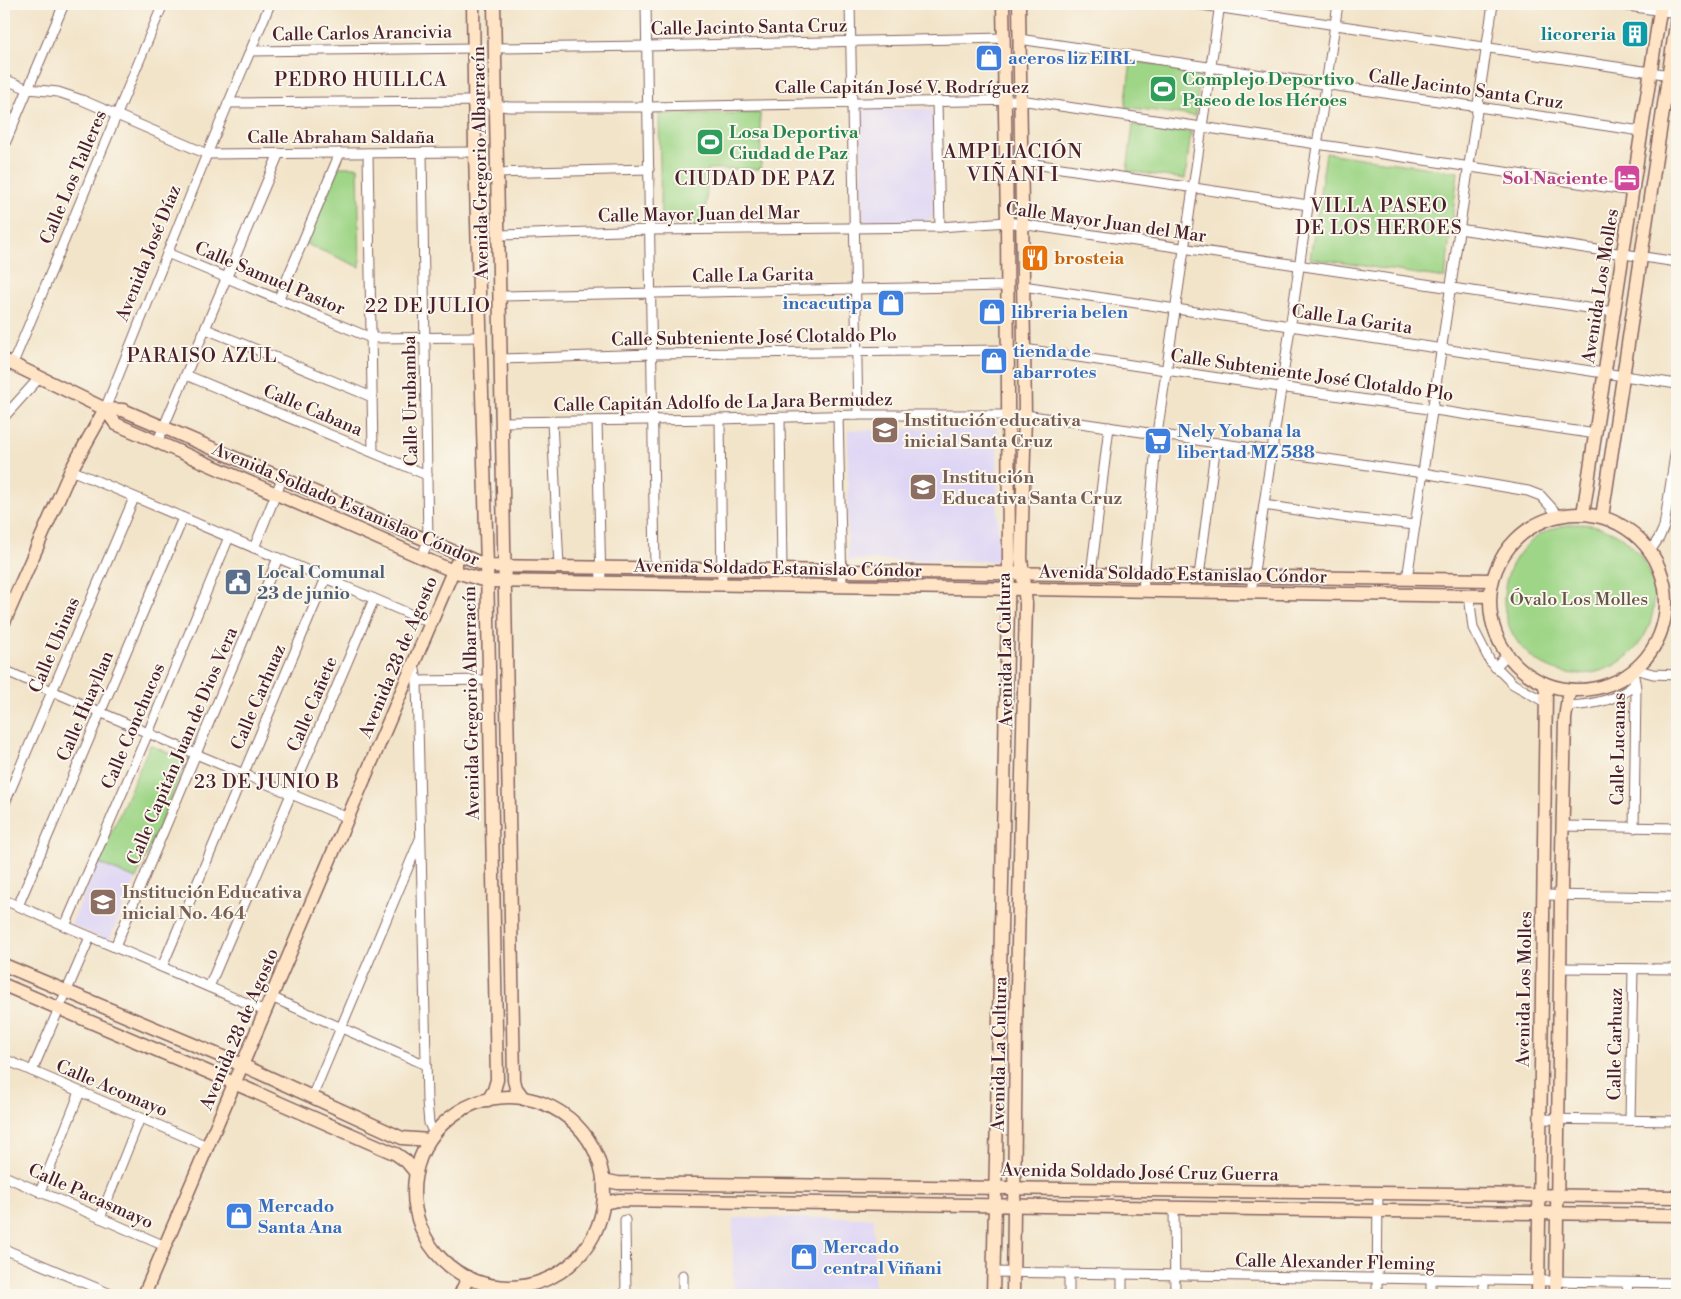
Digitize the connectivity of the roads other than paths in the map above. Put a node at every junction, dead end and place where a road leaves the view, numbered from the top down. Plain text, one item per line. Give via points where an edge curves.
1 (64, 4) edge
2 (163, 4) edge
3 (270, 4) edge
4 (473, 4) edge
5 (494, 4) edge
6 (646, 4) edge
7 (850, 4) edge
8 (1003, 4) edge
9 (1019, 4) edge
10 (1196, 4) edge
11 (1338, 4) edge
12 (1493, 4) edge
13 (1614, 4) edge
14 (1219, 6) edge
15 (1660, 7) edge
16 (1677, 13) edge
17 (1677, 18) edge
18 (1335, 25) junction
19 (1004, 38) junction
20 (1020, 39) junction
21 (850, 41) junction
22 (647, 46) junction
23 (1486, 47) junction
24 (474, 48) junction
25 (495, 48) junction
26 (250, 51) junction
27 (1211, 67) junction
28 (1650, 72) junction
29 (1673, 75) edge
30 (4, 79) edge
31 (1326, 84) junction
32 (28, 90) junction
33 (1006, 100) junction
34 (1020, 100) junction
35 (937, 101) junction
36 (474, 102) junction
37 (228, 103) junction
38 (851, 103) junction
39 (496, 105) junction
40 (648, 107) junction
41 (1478, 107) junction
42 (116, 114) junction
43 (1203, 127) junction
44 (1641, 131) junction
45 (1318, 144) junction
46 (4, 146) edge
47 (475, 152) junction
48 (340, 153) junction
49 (368, 153) junction
50 (422, 153) junction
51 (207, 154) junction
52 (279, 154) junction
53 (1021, 162) junction
54 (1469, 167) junction
55 (649, 169) junction
56 (497, 173) junction
57 (1194, 188) junction
58 (1632, 191) junction
59 (1308, 205) junction
60 (1007, 222) junction
61 (1022, 224) junction
62 (940, 227) junction
63 (854, 228) junction
64 (1459, 229) junction
65 (650, 230) junction
66 (499, 235) junction
67 (1185, 249) junction
68 (167, 253) junction
69 (1623, 253) junction
70 (1642, 256) junction
71 (1677, 262) edge
72 (1299, 266) junction
73 (228, 278) junction
74 (1007, 286) junction
75 (1023, 286) junction
76 (1450, 288) junction
77 (855, 290) junction
78 (651, 294) junction
79 (500, 296) junction
80 (279, 298) junction
81 (1176, 309) junction
82 (1614, 312) junction
83 (1290, 326) junction
84 (206, 328) junction
85 (479, 337) junction
86 (370, 338) junction
87 (426, 338) junction
88 (1024, 348) junction
89 (1442, 349) junction
90 (1007, 350) junction
91 (856, 352) junction
92 (652, 354) junction
93 (501, 359) junction
94 (8, 362) edge
95 (1166, 370) junction
96 (1605, 373) junction
97 (186, 375) junction
98 (1624, 376) junction
99 (40, 377) junction
100 (1677, 384) edge
101 (1281, 387) junction
102 (372, 396) junction
103 (1432, 409) junction
104 (105, 410) junction
105 (838, 415) junction
106 (858, 415) junction
107 (1008, 415) junction
108 (1025, 415) junction
109 (4, 417) edge
110 (780, 417) junction
111 (720, 419) junction
112 (653, 420) junction
113 (552, 421) junction
114 (596, 421) junction
115 (502, 422) junction
116 (1109, 427) junction
117 (164, 428) junction
118 (1157, 434) junction
119 (1596, 434) junction
120 (1677, 442) edge
121 (157, 443) junction
122 (1216, 443) junction
123 (1272, 451) junction
124 (373, 452) junction
125 (71, 470) junction
126 (1423, 473) junction
127 (427, 475) junction
128 (282, 479) junction
129 (275, 494) junction
130 (134, 498) junction
131 (1264, 505) junction
132 (1584, 514) junction
133 (1560, 516) junction
134 (1602, 517) junction
135 (183, 518) junction
136 (1415, 525) junction
137 (229, 537) junction
138 (428, 542) junction
139 (254, 548) junction
140 (1650, 551) junction
141 (460, 556) junction
142 (421, 557) junction
143 (278, 558) junction
144 (486, 566) junction
145 (504, 566) junction
146 (560, 567) junction
147 (601, 567) junction
148 (655, 568) junction
149 (722, 569) junction
150 (782, 570) junction
151 (453, 571) junction
152 (842, 571) junction
153 (1008, 573) junction
154 (1023, 573) junction
155 (1090, 574) junction
156 (1143, 575) junction
157 (1199, 576) junction
158 (1253, 576) junction
159 (326, 578) junction
160 (1407, 579) junction
161 (1492, 580) junction
162 (486, 581) junction
163 (504, 582) junction
164 (601, 583) junction
165 (722, 585) junction
166 (842, 587) junction
167 (1671, 587) edge
168 (1008, 589) junction
169 (1024, 589) junction
170 (1143, 591) junction
171 (1251, 592) junction
172 (1469, 595) junction
173 (1489, 596) junction
174 (374, 599) junction
175 (1672, 606) edge
176 (4, 620) edge
177 (432, 623) junction
178 (1507, 655) junction
179 (414, 664) junction
180 (1496, 667) junction
181 (4, 670) edge
182 (1634, 675) junction
183 (1677, 675) edge
184 (488, 680) junction
185 (417, 681) junction
186 (1544, 683) junction
187 (1571, 690) junction
188 (52, 691) junction
189 (1545, 702) junction
190 (1567, 706) junction
191 (100, 712) junction
192 (148, 733) junction
193 (196, 754) junction
194 (244, 773) junction
195 (291, 794) junction
196 (4, 805) edge
197 (348, 818) junction
198 (1563, 826) junction
199 (1634, 828) junction
200 (1677, 828) edge
201 (421, 837) junction
202 (1001, 890) junction
203 (1020, 890) junction
204 (1543, 895) junction
205 (1561, 896) junction
206 (1677, 897) edge
207 (4, 900) edge
208 (18, 906) junction
209 (65, 926) junction
210 (90, 936) junction
211 (115, 947) junction
212 (4, 966) edge
213 (162, 967) junction
214 (1560, 968) junction
215 (1633, 969) junction
216 (1677, 969) edge
217 (4, 985) edge
218 (209, 987) junction
219 (65, 992) junction
220 (271, 997) junction
221 (58, 1008) junction
222 (265, 1011) junction
223 (341, 1027) junction
224 (4, 1059) edge
225 (242, 1064) junction
226 (426, 1065) junction
227 (32, 1071) junction
228 (234, 1083) junction
229 (80, 1092) junction
230 (312, 1097) junction
231 (524, 1099) junction
232 (488, 1100) junction
233 (140, 1118) junction
234 (1540, 1119) junction
235 (1559, 1119) junction
236 (1630, 1120) junction
237 (1677, 1121) edge
238 (432, 1137) junction
239 (207, 1146) junction
240 (416, 1173) junction
241 (4, 1176) edge
242 (603, 1180) junction
243 (994, 1188) junction
244 (1014, 1188) junction
245 (40, 1192) junction
246 (1378, 1193) junction
247 (1539, 1195) junction
248 (1558, 1196) junction
249 (1677, 1197) edge
250 (604, 1203) junction
251 (994, 1206) junction
252 (1014, 1206) junction
253 (1174, 1208) junction
254 (1378, 1211) junction
255 (1539, 1213) junction
256 (1557, 1213) junction
257 (1677, 1215) edge
258 (100, 1218) junction
259 (625, 1220) dead end
260 (165, 1246) junction
261 (4, 1249) edge
262 (993, 1272) junction
263 (1013, 1272) junction
264 (1069, 1273) junction
265 (1122, 1274) junction
266 (683, 1275) dead end
267 (1176, 1275) junction
268 (468, 1277) junction
269 (1377, 1278) junction
270 (1431, 1279) junction
271 (1484, 1280) junction
272 (1538, 1281) junction
273 (1556, 1282) junction
274 (1628, 1283) junction
275 (1677, 1283) edge
276 (497, 1290) edge
277 (524, 1290) edge
278 (113, 1295) edge
279 (144, 1295) edge
280 (460, 1295) edge
281 (626, 1295) edge
282 (683, 1295) edge
283 (993, 1295) edge
284 (1013, 1295) edge
285 (1069, 1295) edge
286 (1122, 1295) edge
287 (1175, 1295) edge
288 (1377, 1295) edge
289 (1431, 1295) edge
290 (1484, 1295) edge
291 (1538, 1295) edge
292 (1556, 1295) edge
293 (1628, 1295) edge

1 - 32 street
2 - 42 street, Calle Los Talleres
3 - 26 street, Avenida José Díaz
4 - 24 street, Avenida Gregorio Albarracín
5 - 25 street, Avenida Gregorio Albarracín
6 - 22 street
7 - 21 street
8 - 19 street, Avenida La Cultura
9 - 20 street, Avenida La Cultura
10 - 14 street
11 - 18 street
12 - 23 street
13 - 15 street
14 - 18 street
14 - 27 street
15 - 16 street
15 - 28 street, Avenida Los Molles
17 - 29 street, Avenida Los Molles
18 - 23 street
18 - 31 street
19 - 21 street, Calle Jacinto Santa Cruz
19 - 33 street, Avenida La Cultura
20 - 27 street, Calle Jacinto Santa Cruz
20 - 34 street, Avenida La Cultura
21 - 22 street, Calle Jacinto Santa Cruz
21 - 38 street
22 - 25 street, Calle Jacinto Santa Cruz
22 - 40 street
23 - 28 street
23 - 41 street
24 - 26 street, Calle Carlos Arancivia
24 - 36 street, Avenida Gregorio Albarracín
25 - 39 street, Avenida Gregorio Albarracín
26 - 37 street, Avenida José Díaz
27 - 31 street, Calle Jacinto Santa Cruz
27 - 43 street
28 - 29 street
28 - 44 street, Avenida Los Molles
29 - 70 street, Avenida Los Molles
30 - 32 street
31 - 41 street, Calle Jacinto Santa Cruz
31 - 45 street
32 - 42 street via 58,92
32 - 46 street
33 - 34 street, Calle Capitán José V. Rodríguez
33 - 35 street, Calle Capitán José V. Rodríguez
33 - 60 street, Avenida La Cultura
34 - 43 street, Calle Capitán José V. Rodríguez
34 - 53 street, Avenida La Cultura
35 - 38 street, Calle Capitán José V. Rodríguez
35 - 62 street
36 - 37 street, Calle Capitán José V. Rodríguez
36 - 39 street, Calle Capitán José V. Rodríguez
36 - 47 street, Avenida Gregorio Albarracín
37 - 51 street, Avenida José Díaz
38 - 40 street, Calle Capitán José V. Rodríguez
38 - 63 street
39 - 40 street, Calle Capitán José V. Rodríguez
39 - 56 street, Avenida Gregorio Albarracín
40 - 55 street
41 - 44 street, Calle Jacinto Santa Cruz
41 - 54 street
42 - 51 street
42 - 94 street, Calle Los Talleres
43 - 45 street, Calle Capitán José V. Rodríguez
43 - 57 street
44 - 58 street, Avenida Los Molles
45 - 54 street, Calle Capitán José V. Rodríguez
45 - 59 street
47 - 50 street, Calle Abraham Saldaña
47 - 85 street, Avenida Gregorio Albarracín
48 - 49 street, Calle Abraham Saldaña
48 - 52 street, Calle Abraham Saldaña
48 - 80 street
49 - 50 street, Calle Abraham Saldaña
49 - 86 street
50 - 87 street, Calle Urubamba
51 - 52 street, Calle Abraham Saldaña
51 - 68 street, Avenida José Díaz
52 - 73 street
53 - 57 street
53 - 61 street, Avenida La Cultura
54 - 58 street, Calle Capitán José V. Rodríguez
54 - 64 street
55 - 56 street
55 - 65 street
56 - 66 street, Avenida Gregorio Albarracín
57 - 59 street
57 - 67 street
58 - 69 street, Avenida Los Molles
59 - 72 street
60 - 61 street, Calle Mayor Juan del Mar
60 - 62 street, Calle Mayor Juan del Mar
60 - 74 street, Avenida La Cultura
61 - 67 street, Calle Mayor Juan del Mar
61 - 75 street, Avenida La Cultura
62 - 63 street, Calle Mayor Juan del Mar
63 - 65 street, Calle Mayor Juan del Mar
63 - 77 street
64 - 69 street
64 - 76 street
65 - 66 street, Calle Mayor Juan del Mar
65 - 78 street
66 - 79 street, Avenida Gregorio Albarracín
67 - 72 street, Calle Mayor Juan del Mar
67 - 81 street
68 - 73 street, Calle Samuel Pastor
68 - 104 street, Avenida José Díaz
69 - 70 street
69 - 82 street, Avenida Los Molles
70 - 71 street
70 - 98 street, Avenida Los Molles
72 - 76 street, Calle Mayor Juan del Mar
72 - 83 street
73 - 80 street, Calle Samuel Pastor
73 - 84 street
74 - 77 street, Calle La Garita
74 - 90 street, Avenida La Cultura
75 - 81 street, Calle La Garita
75 - 88 street, Avenida La Cultura
76 - 82 street, Calle Mayor Juan del Mar
76 - 89 street
77 - 78 street, Calle La Garita
77 - 91 street
78 - 79 street, Calle La Garita
78 - 92 street
79 - 93 street, Avenida Gregorio Albarracín
80 - 86 street, Calle Samuel Pastor
81 - 83 street, Calle La Garita
81 - 95 street
82 - 96 street, Avenida Los Molles
83 - 89 street, Calle La Garita
83 - 101 street
84 - 97 street
84 - 102 street
85 - 87 street, Calle Samuel Pastor
85 - 144 street, Avenida Gregorio Albarracín
86 - 87 street, Calle Samuel Pastor
86 - 102 street
87 - 127 street, Calle Urubamba
88 - 95 street, Calle Subteniente José Clotaldo Plo
88 - 108 street, Avenida La Cultura
89 - 96 street, Calle La Garita
89 - 103 street
90 - 91 street, Calle Subteniente José Clotaldo Plo
90 - 107 street, Avenida La Cultura
91 - 92 street, Calle Subteniente José Clotaldo Plo
91 - 106 street
92 - 93 street, Calle Subteniente José Clotaldo Plo
92 - 112 street
93 - 115 street, Avenida Gregorio Albarracín
94 - 99 street, Avenida Soldado Estanislao Cóndor
95 - 101 street, Calle Subteniente José Clotaldo Plo
95 - 118 street
96 - 98 street, Calle La Garita
96 - 119 street, Avenida Los Molles
97 - 117 street
97 - 124 street, Calle Cabana
98 - 100 street, Calle La Garita
98 - 134 street, Avenida Los Molles
99 - 104 street, Avenida Soldado Estanislao Cóndor
99 - 109 street
101 - 103 street, Calle Subteniente José Clotaldo Plo
101 - 123 street
102 - 124 street
103 - 119 street, Calle Subteniente José Clotaldo Plo
103 - 126 street
104 - 117 street, Avenida Soldado Estanislao Cóndor via 123,410
104 - 121 street, Avenida Soldado Estanislao Cóndor via 116,424
104 - 125 street, Avenida José Díaz
105 - 106 street, Calle Capitán Adolfo de La Jara Bermudez
105 - 110 street, Calle Capitán Adolfo de La Jara Bermudez
105 - 152 street
106 - 107 street, Calle Capitán Adolfo de La Jara Bermudez
107 - 108 street, Calle Capitán Adolfo de La Jara Bermudez
107 - 153 street, Avenida La Cultura
108 - 116 street, Calle Capitán Adolfo de La Jara Bermudez
108 - 154 street, Avenida La Cultura
110 - 111 street, Calle Capitán Adolfo de La Jara Bermudez
110 - 150 street
111 - 112 street, Calle Capitán Adolfo de La Jara Bermudez
111 - 149 street
112 - 114 street, Calle Capitán Adolfo de La Jara Bermudez
112 - 148 street
113 - 114 street, Calle Capitán Adolfo de La Jara Bermudez
113 - 115 street, Calle Capitán Adolfo de La Jara Bermudez
113 - 146 street
114 - 147 street
115 - 145 street, Avenida Gregorio Albarracín
116 - 118 street, Calle Capitán Adolfo de La Jara Bermudez
116 - 155 street
117 - 121 street
117 - 128 street, Avenida Soldado Estanislao Cóndor
118 - 122 street, Calle Capitán Adolfo de La Jara Bermudez
118 - 156 street
119 - 132 street, Avenida Los Molles
120 - 140 street via 1664,526
121 - 129 street, Avenida Soldado Estanislao Cóndor
122 - 123 street, Calle Capitán Adolfo de La Jara Bermudez
122 - 157 street
123 - 126 street, Calle Capitán Adolfo de La Jara Bermudez
123 - 131 street
124 - 127 street, Calle Cabana
125 - 130 street
125 - 176 street, Avenida José Díaz
126 - 133 street, Calle Capitán Adolfo de La Jara Bermudez via 1528,491 1541,496
126 - 136 street
127 - 138 street, Calle Urubamba
128 - 129 street
128 - 138 street, Avenida Soldado Estanislao Cóndor
129 - 139 street
129 - 142 street, Avenida Soldado Estanislao Cóndor
130 - 135 street
130 - 188 street, Calle Ubinas
131 - 136 street
131 - 158 street
132 - 133 street
132 - 134 street
133 - 161 street via 1536,524 1516,538 1501,558
134 - 140 street via 1632,532
135 - 137 street
135 - 191 street, Calle Huayllan
136 - 160 street
137 - 139 street
137 - 192 street, Calle Conchucos
138 - 141 street, Avenida Soldado Estanislao Cóndor
138 - 142 street, Calle Urubamba
139 - 143 street
140 - 167 street
141 - 144 street, Avenida Soldado Estanislao Cóndor
141 - 151 street, Avenida 28 de Agosto
142 - 151 street, Avenida Soldado Estanislao Cóndor
143 - 159 street
143 - 193 street, Calle Capitán Juan de Dios Vera
144 - 145 street, Avenida Soldado Estanislao Cóndor
144 - 162 street, Avenida Gregorio Albarracín
145 - 146 street, Avenida Soldado Estanislao Cóndor
145 - 163 street, Avenida Gregorio Albarracín
146 - 147 street, Avenida Soldado Estanislao Cóndor
147 - 148 street, Avenida Soldado Estanislao Cóndor
147 - 164 street
148 - 149 street, Avenida Soldado Estanislao Cóndor
149 - 150 street, Avenida Soldado Estanislao Cóndor
149 - 165 street
150 - 152 street, Avenida Soldado Estanislao Cóndor
151 - 162 street, Avenida Soldado Estanislao Cóndor
151 - 177 street, Avenida 28 de Agosto
152 - 153 street, Avenida Soldado Estanislao Cóndor
152 - 166 street
153 - 154 street, Avenida Soldado Estanislao Cóndor
153 - 168 street, Avenida La Cultura
154 - 155 street, Avenida Soldado Estanislao Cóndor
154 - 169 street, Avenida La Cultura
155 - 156 street, Avenida Soldado Estanislao Cóndor
156 - 157 street, Avenida Soldado Estanislao Cóndor
156 - 170 street
157 - 158 street, Avenida Soldado Estanislao Cóndor
158 - 160 street, Avenida Soldado Estanislao Cóndor
158 - 171 street
159 - 174 street
159 - 194 street, Calle Carhuaz
160 - 161 street, Avenida Soldado Estanislao Cóndor
161 - 173 street
162 - 163 street, Avenida Soldado Estanislao Cóndor
162 - 184 street, Avenida Gregorio Albarracín
163 - 164 street, Avenida Soldado Estanislao Cóndor
163 - 231 street, Avenida Gregorio Albarracín via 514,1080
164 - 165 street, Avenida Soldado Estanislao Cóndor
165 - 166 street, Avenida Soldado Estanislao Cóndor
166 - 168 street, Avenida Soldado Estanislao Cóndor
167 - 175 street
168 - 169 street, Avenida Soldado Estanislao Cóndor
168 - 202 street, Avenida La Cultura
169 - 170 street, Avenida Soldado Estanislao Cóndor
169 - 203 street, Avenida La Cultura
170 - 171 street, Avenida Soldado Estanislao Cóndor
171 - 172 street, Avenida Soldado Estanislao Cóndor
172 - 173 street, Avenida Soldado Estanislao Cóndor
172 - 180 street via 1473,628
173 - 178 street via 1496,637
174 - 177 street
174 - 195 street, Calle Cañete
175 - 182 street via 1657,641
177 - 179 street, Avenida 28 de Agosto
178 - 180 street
178 - 186 street via 1524,672
179 - 185 street
179 - 197 street, Avenida 28 de Agosto
180 - 189 street via 1513,684
181 - 188 street
182 - 183 street
182 - 187 street via 1603,686
182 - 190 street via 1629,690 1586,706
182 - 199 street, Calle Lucanas
184 - 185 street
184 - 232 street, Avenida Gregorio Albarracín via 497,1080
185 - 201 street
186 - 187 street
186 - 189 street, Avenida Los Molles
187 - 190 street, Avenida Los Molles
188 - 191 street
188 - 196 street, Calle Ubinas
189 - 204 street, Avenida Los Molles
190 - 198 street, Avenida Los Molles
191 - 192 street
191 - 208 street, Calle Huayllan
192 - 193 street
192 - 209 street, Calle Conchucos
193 - 194 street
193 - 211 street, Calle Capitán Juan de Dios Vera
194 - 195 street
194 - 213 street, Calle Carhuaz
195 - 197 street
195 - 218 street, Calle Cañete
197 - 220 street, Avenida 28 de Agosto
198 - 199 street
198 - 205 street, Avenida Los Molles
199 - 200 street
201 - 223 street
201 - 226 street
202 - 203 street
202 - 243 street, Avenida La Cultura
203 - 244 street, Avenida La Cultura
204 - 205 street
204 - 234 street, Avenida Los Molles
205 - 206 street
205 - 214 street, Avenida Los Molles
207 - 208 street
208 - 209 street
209 - 210 street
210 - 211 street
210 - 219 street
211 - 213 street
212 - 219 street
213 - 218 street
214 - 215 street
214 - 235 street, Avenida Los Molles
215 - 216 street
215 - 236 street, Calle Carhuaz
217 - 221 street
218 - 222 street
219 - 221 street
219 - 225 street
220 - 222 street, Avenida 28 de Agosto
220 - 223 street
221 - 227 street
221 - 228 street
222 - 225 street, Avenida 28 de Agosto
223 - 226 street
223 - 230 street
224 - 227 street, Calle Acomayo
225 - 228 street, Avenida 28 de Agosto
225 - 230 street
226 - 238 street
227 - 229 street, Calle Acomayo
228 - 239 street, Avenida 28 de Agosto
228 - 240 street via 396,1154
229 - 233 street, Calle Acomayo
229 - 245 street
230 - 238 street via 402,1138
231 - 232 street
231 - 242 street via 558,1111 584,1134 594,1150
232 - 238 street via 455,1114
233 - 239 street, Calle Acomayo
233 - 258 street
234 - 235 street
234 - 247 street, Avenida Los Molles
235 - 236 street
235 - 248 street, Avenida Los Molles
236 - 237 street
238 - 240 street
239 - 260 street, Avenida 28 de Agosto
240 - 268 street via 416,1211 422,1229 443,1260
241 - 245 street, Calle Pacasmayo
242 - 243 street, Avenida Soldado José Cruz Guerra via 618,1183
242 - 250 street
243 - 244 street, Avenida Soldado José Cruz Guerra
243 - 251 street, Avenida La Cultura
244 - 246 street, Avenida Soldado José Cruz Guerra
244 - 252 street, Avenida La Cultura
245 - 258 street, Calle Pacasmayo
246 - 247 street, Avenida Soldado José Cruz Guerra
246 - 254 street
247 - 248 street, Avenida Soldado José Cruz Guerra
247 - 255 street, Avenida Los Molles
248 - 249 street, Avenida Soldado José Cruz Guerra
248 - 256 street, Avenida Los Molles
250 - 251 street, Avenida Soldado José Cruz Guerra via 618,1200
250 - 277 street via 598,1224 577,1258 562,1270
251 - 252 street, Avenida Soldado José Cruz Guerra
251 - 262 street, Avenida La Cultura
252 - 253 street, Avenida Soldado José Cruz Guerra
252 - 263 street, Avenida La Cultura
253 - 254 street, Avenida Soldado José Cruz Guerra
253 - 267 street
254 - 255 street, Avenida Soldado José Cruz Guerra
254 - 269 street
255 - 256 street, Avenida Soldado José Cruz Guerra
255 - 272 street, Avenida Los Molles
256 - 257 street, Avenida Soldado José Cruz Guerra
256 - 273 street, Avenida Los Molles
258 - 260 street, Calle Pacasmayo
259 - 281 street
260 - 279 street, Avenida 28 de Agosto
261 - 278 street
262 - 263 street, Calle Alexander Fleming
262 - 283 street, Avenida La Cultura
263 - 264 street, Calle Alexander Fleming
263 - 284 street, Avenida La Cultura
264 - 265 street, Calle Alexander Fleming
264 - 285 street
265 - 267 street, Calle Alexander Fleming
265 - 286 street
266 - 282 street
267 - 269 street, Calle Alexander Fleming
267 - 287 street
268 - 276 street
268 - 280 street
269 - 270 street, Calle Alexander Fleming
269 - 288 street
270 - 271 street, Calle Alexander Fleming
270 - 289 street
271 - 272 street, Calle Alexander Fleming
271 - 290 street
272 - 273 street, Calle Alexander Fleming
272 - 291 street, Avenida Los Molles
273 - 274 street, Calle Alexander Fleming
273 - 292 street, Avenida Los Molles
274 - 275 street, Calle Alexander Fleming
274 - 293 street
276 - 277 street via 510,1286

